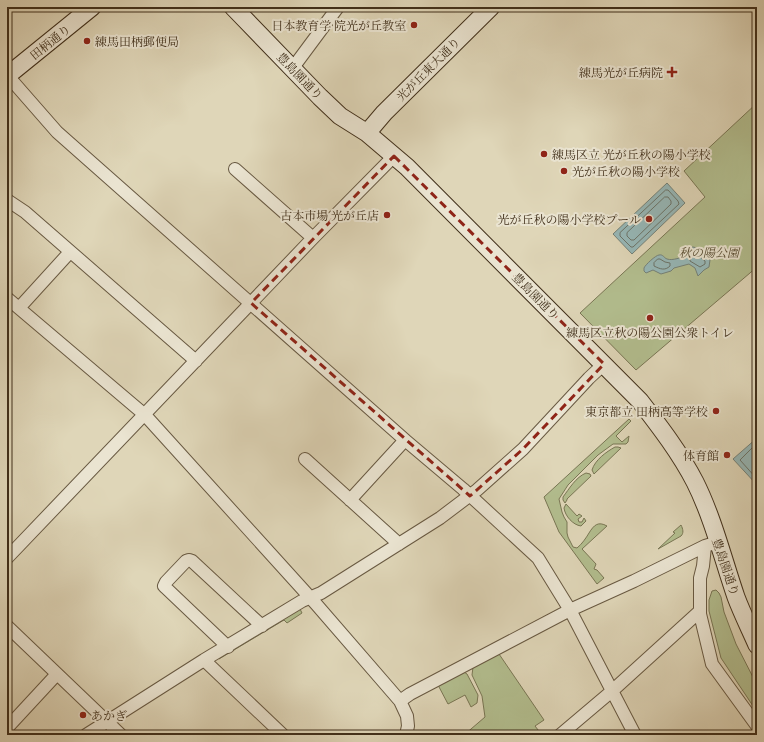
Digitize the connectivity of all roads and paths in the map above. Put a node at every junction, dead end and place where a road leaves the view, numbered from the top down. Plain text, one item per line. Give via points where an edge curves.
1 (92, 7) edge
2 (233, 7) edge
3 (338, 7) edge
4 (491, 7) edge
5 (292, 69) junction
6 (7, 76) edge
7 (367, 133) junction
8 (394, 156) junction
9 (235, 169) dead end
10 (7, 200) edge
11 (313, 238) junction
12 (70, 252) junction
13 (7, 298) edge
14 (251, 303) junction
15 (19, 308) junction
16 (196, 361) junction
17 (604, 364) junction
18 (145, 415) junction
19 (405, 440) junction
20 (305, 460) dead end
21 (470, 496) junction
22 (350, 500) junction
23 (399, 544) junction
24 (711, 544) junction
25 (7, 558) edge
26 (310, 597) junction
27 (570, 610) junction
28 (700, 611) junction
29 (7, 626) edge
30 (262, 626) junction
31 (757, 645) edge
32 (228, 647) junction
33 (204, 660) junction
34 (57, 674) junction
35 (612, 691) junction
36 (400, 701) junction
37 (107, 721) junction
38 (757, 726) edge
39 (7, 728) edge
40 (86, 735) edge
41 (121, 735) edge
42 (283, 735) edge
43 (406, 735) edge
44 (560, 735) edge
45 (635, 735) edge

1 - 6 street, 田柄通り
2 - 5 street, 豊島園通り
3 - 5 street
4 - 7 street, 光が丘東大通り
5 - 7 street, 豊島園通り via 340,116
6 - 14 street via 57,132
7 - 8 street, 豊島園通り
8 - 11 street
8 - 17 street, 豊島園通り
9 - 11 street
10 - 12 street via 25,212
11 - 14 street
12 - 15 street
12 - 16 street
13 - 15 street
14 - 16 street
14 - 19 street
15 - 18 street
16 - 18 street
17 - 21 street via 523,449
17 - 24 street, 豊島園通り via 640,401 673,445 704,502
18 - 25 street
18 - 26 street
19 - 21 street
19 - 22 street
20 - 22 street
21 - 23 street
21 - 27 street via 538,558
22 - 23 street
23 - 26 street via 321,593
24 - 27 street
24 - 28 street via 700,578
24 - 31 street, 豊島園通り
26 - 30 street
26 - 36 street
27 - 35 street
27 - 36 street
28 - 35 street
28 - 38 street via 712,664
29 - 34 street
30 - 32 street
30 - 32 street via 192,562 186,561 164,586
32 - 33 street
33 - 37 street
33 - 42 street
34 - 37 street
34 - 39 street
35 - 44 street
35 - 45 street
36 - 43 street via 407,716
37 - 40 street
37 - 41 street

